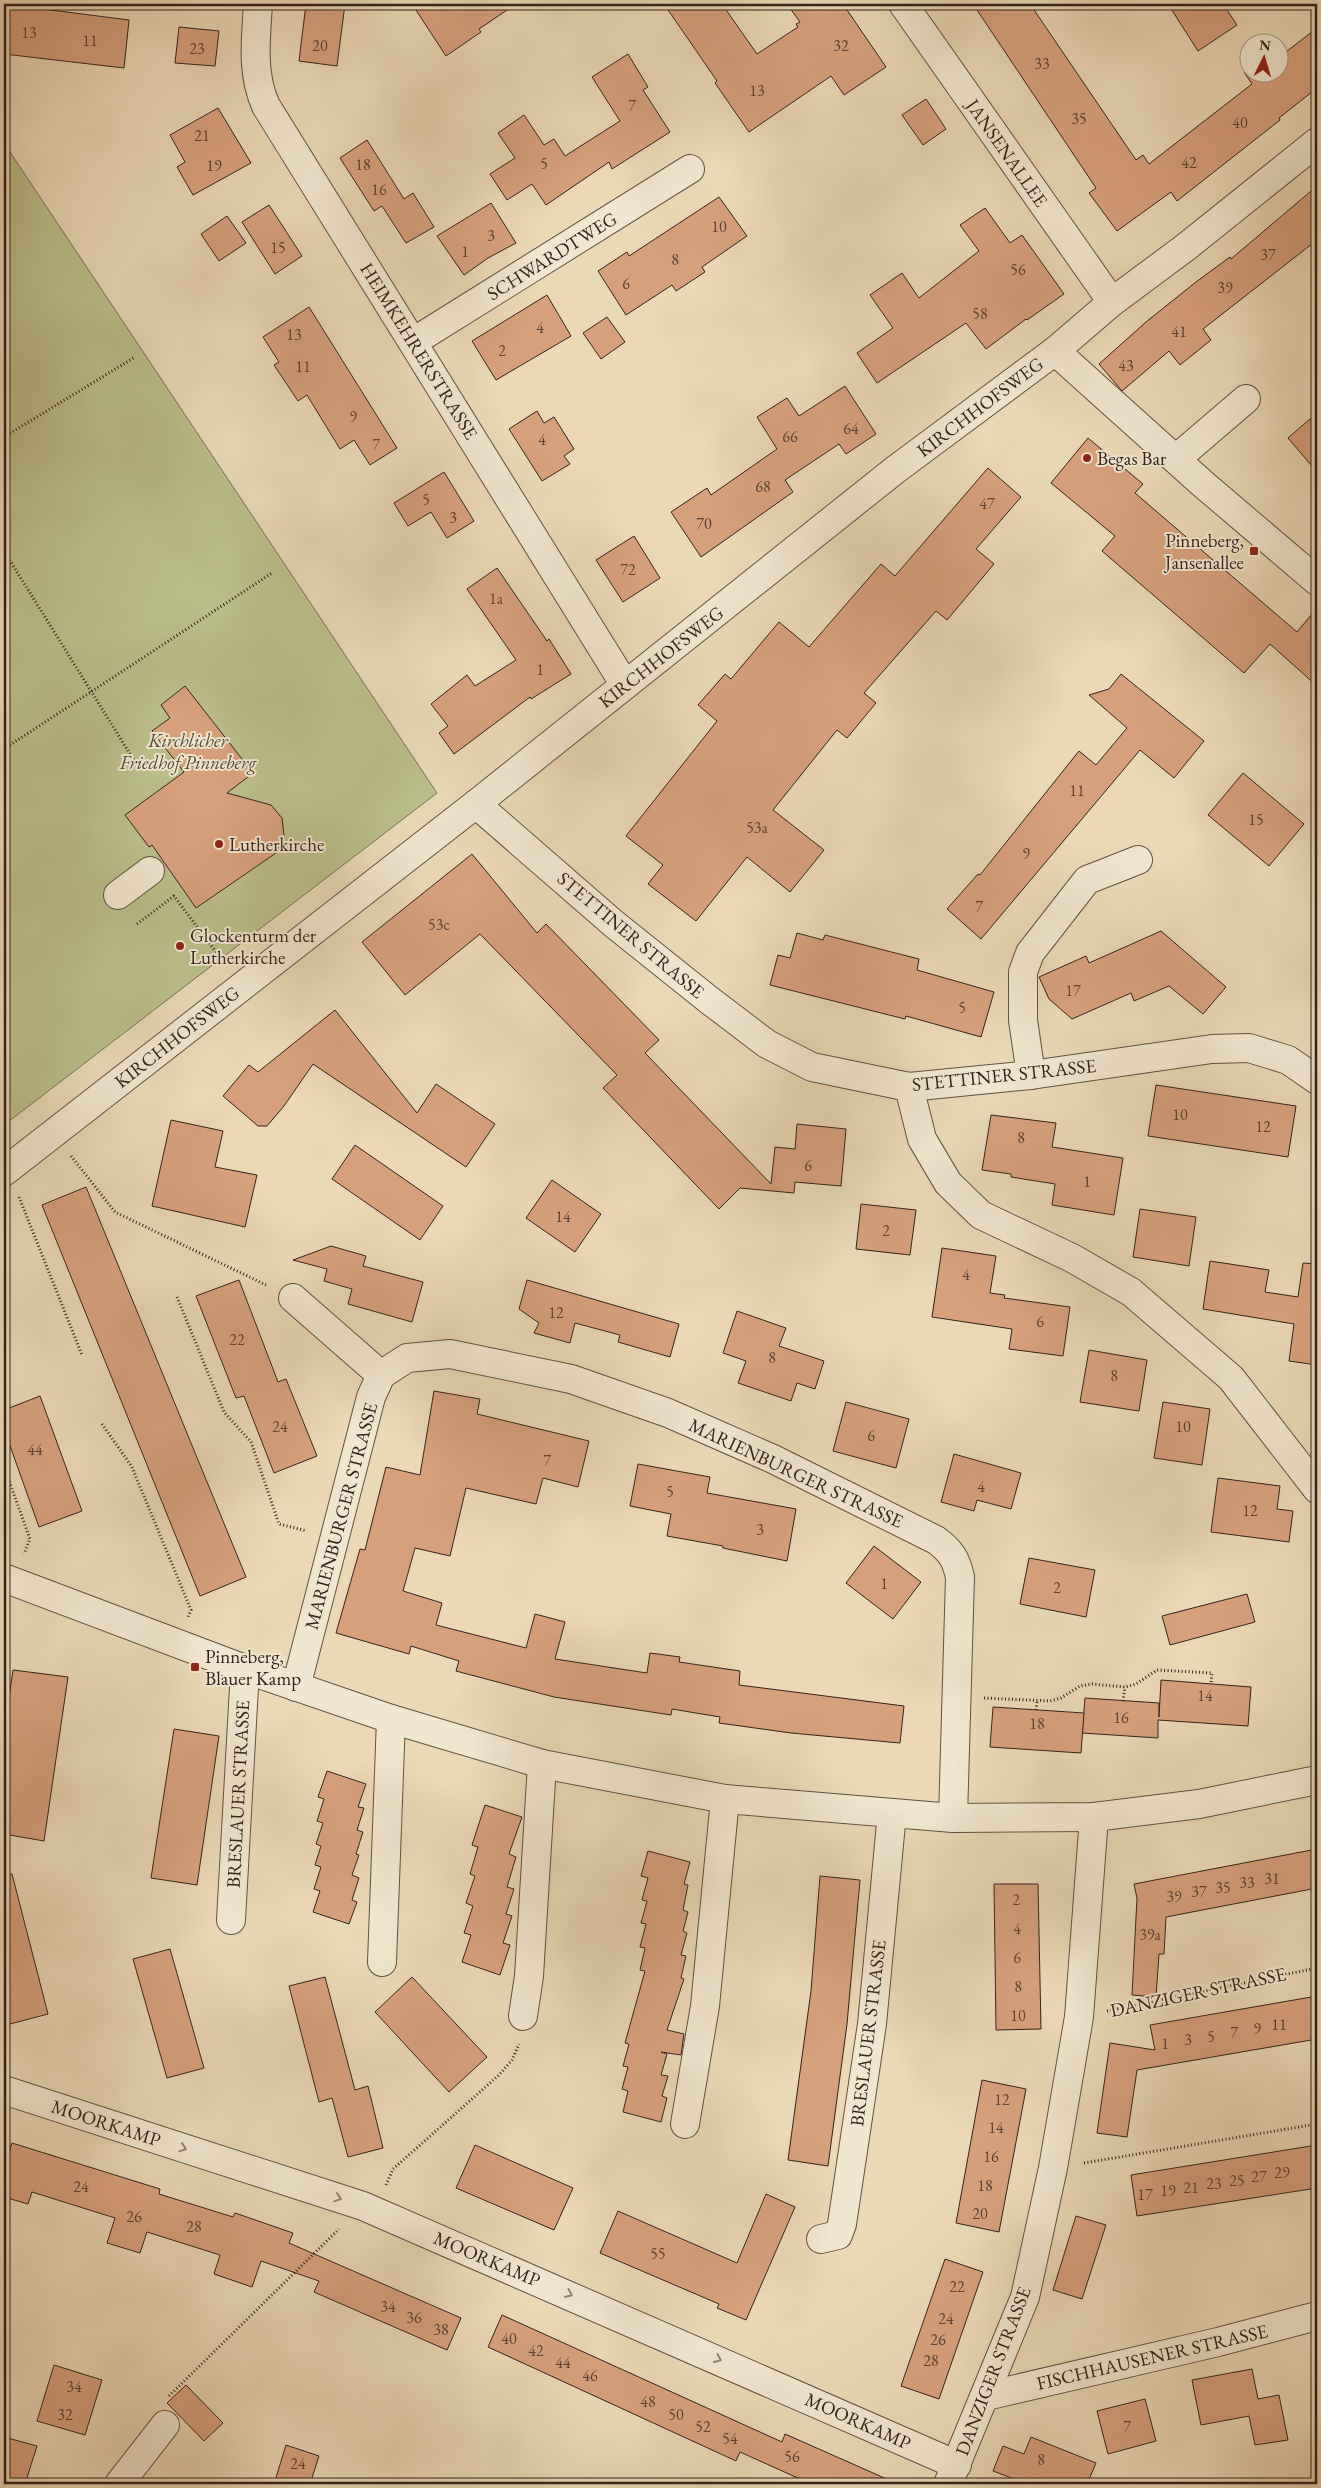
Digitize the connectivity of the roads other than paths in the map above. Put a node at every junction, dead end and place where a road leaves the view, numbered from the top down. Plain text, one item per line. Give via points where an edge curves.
1 (258, 4) edge
2 (904, 4) edge
3 (1317, 142) edge
4 (690, 169) dead end
5 (1112, 302) junction
6 (414, 342) junction
7 (1056, 351) junction
8 (1246, 399) dead end
9 (1176, 459) junction
10 (1317, 581) edge
11 (625, 685) junction
12 (476, 804) junction
13 (1138, 860) dead end
14 (150, 871) dead end
15 (118, 895) dead end
16 (1031, 1075) junction
17 (1317, 1080) edge
18 (910, 1087) junction
19 (6, 1170) edge
20 (294, 1298) road end
21 (381, 1375) junction
22 (1317, 1489) edge
23 (9, 1580) edge
24 (245, 1669) junction
25 (296, 1687) junction
26 (391, 1719) junction
27 (542, 1764) junction
28 (1317, 1780) edge
29 (725, 1799) junction
30 (892, 1813) junction
31 (1094, 1817) junction
32 (953, 1818) junction
33 (231, 1920) dead end
34 (382, 1962) dead end
35 (523, 2016) road end
36 (4, 2090) edge
37 (685, 2124) dead end
38 (821, 2239) dead end
39 (1317, 2316) edge
40 (986, 2396) junction
41 (165, 2425) dead end
42 (952, 2475) edge
43 (119, 2484) edge

1 - 6 street, HEIMKEHRERSTRASSE via 255,58 257,83 266,106
2 - 5 street, JANSENALLEE
3 - 5 street, KIRCHHOFSWEG
4 - 6 street, SCHWARDTWEG
5 - 7 street, KIRCHHOFSWEG
6 - 11 street, HEIMKEHRERSTRASSE
7 - 9 street
7 - 11 street, KIRCHHOFSWEG via 895,470
8 - 9 street
9 - 10 street
11 - 12 street, KIRCHHOFSWEG
12 - 18 street, STETTINER STRASSE via 614,924 768,1044 812,1067
12 - 19 street, KIRCHHOFSWEG
13 - 16 street via 1086,880 1030,953 1023,972 1023,1020
14 - 15 street
16 - 17 street, STETTINER STRASSE via 1203,1050 1248,1048 1288,1060
16 - 18 street, STETTINER STRASSE
18 - 22 street via 922,1139 948,1183 981,1215 1072,1258 1131,1292 1231,1378
20 - 21 street
21 - 25 street, MARIENBURGER STRASSE via 371,1397
21 - 32 street, MARIENBURGER STRASSE via 407,1358 450,1354 570,1379 668,1413 755,1451 949,1549 960,1577
23 - 24 street, BRESLAUER STRASSE
24 - 25 street, BRESLAUER STRASSE
24 - 33 street, BRESLAUER STRASSE
25 - 26 street, BRESLAUER STRASSE
26 - 27 street, BRESLAUER STRASSE
26 - 34 street
27 - 29 street, BRESLAUER STRASSE
27 - 35 street via 529,1976
28 - 31 street, BRESLAUER STRASSE via 1199,1804
29 - 30 street, BRESLAUER STRASSE
29 - 37 street via 705,2006
30 - 32 street, BRESLAUER STRASSE
30 - 38 street, BRESLAUER STRASSE via 872,2024 842,2224 838,2235
31 - 32 street, BRESLAUER STRASSE
31 - 40 street, DANZIGER STRASSE via 1079,2017 1053,2168 1025,2297
36 -> 42 street, MOORKAMP via 369,2208
39 - 40 street, FISCHHAUSENER STRASSE
40 - 42 street, DANZIGER STRASSE
41 - 43 street

